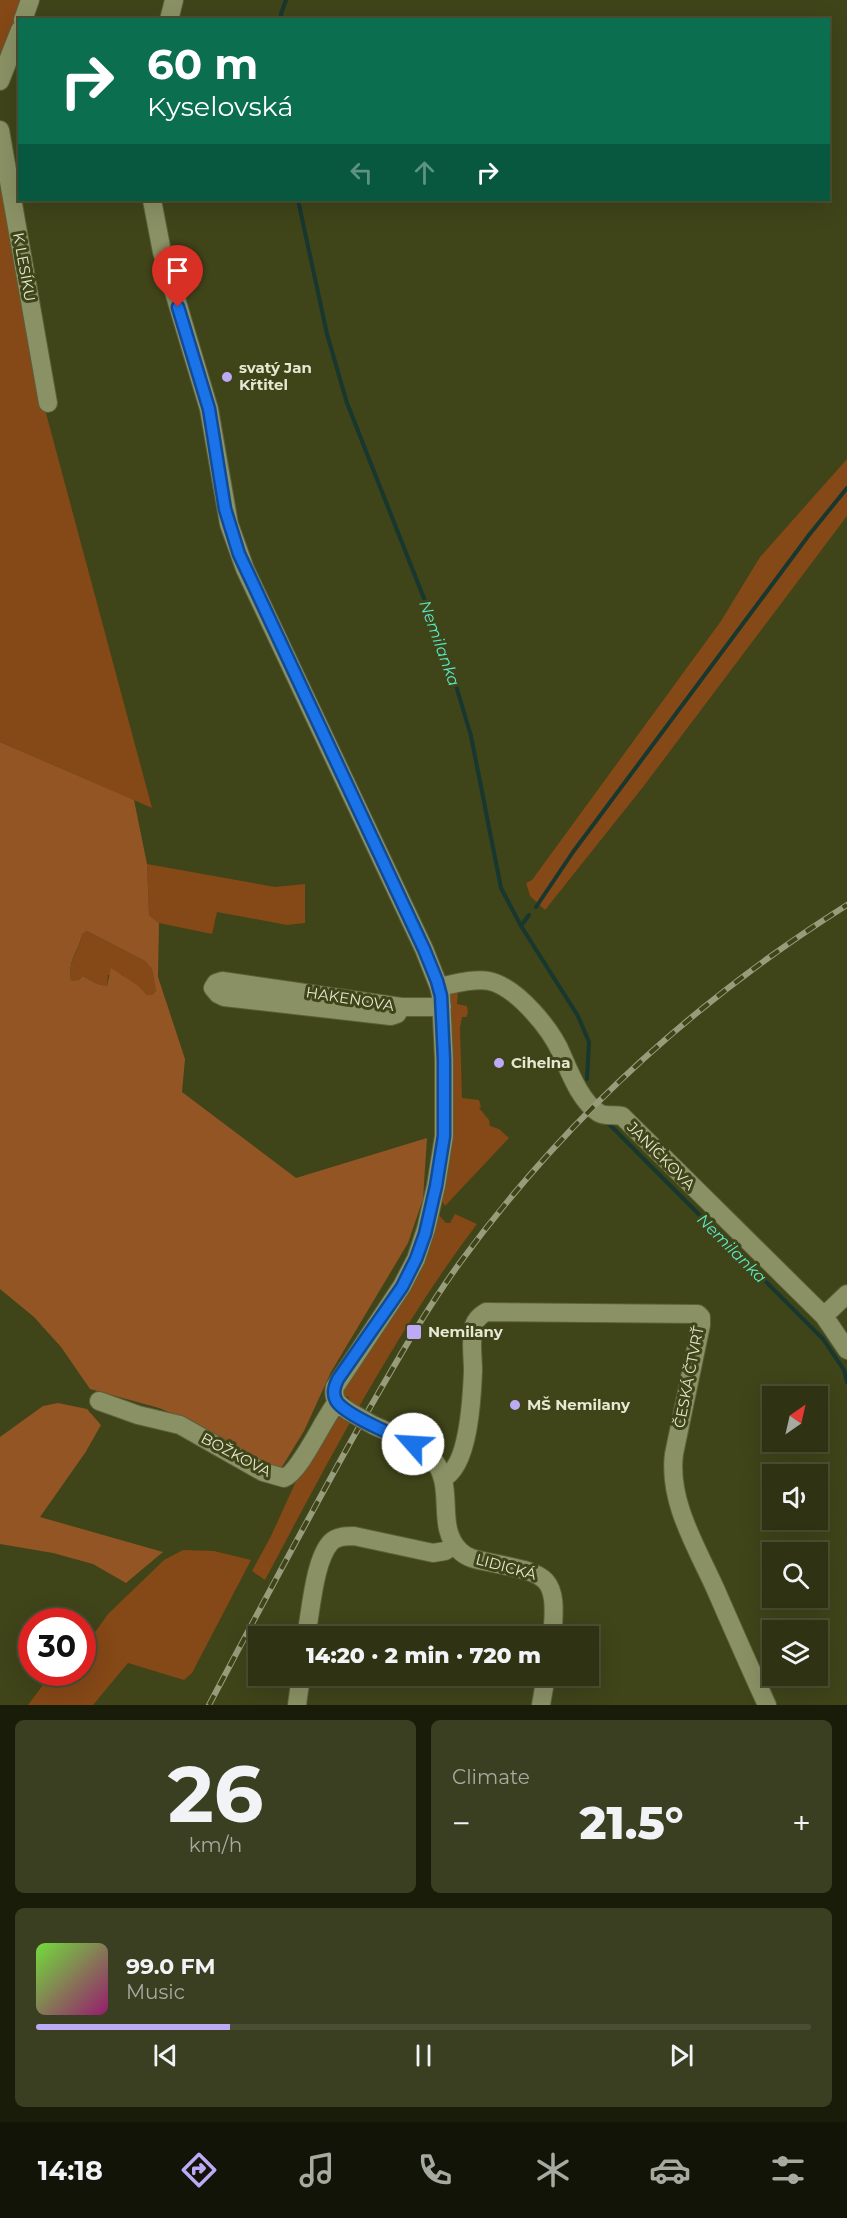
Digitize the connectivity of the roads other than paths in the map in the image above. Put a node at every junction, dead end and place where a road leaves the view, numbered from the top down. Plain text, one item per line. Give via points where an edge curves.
1 (30, 0) edge
2 (174, 0) edge
3 (24, 18) edge
4 (170, 18) edge
5 (18, 35) edge
6 (0, 81) edge
7 (0, 130) edge
8 (152, 201) edge
9 (48, 404) dead end
10 (439, 987) junction
11 (401, 1007) junction
12 (442, 1007) junction
13 (847, 1294) edge
14 (824, 1317) junction
15 (847, 1350) edge
16 (99, 1401) dead end
17 (343, 1407) junction
18 (443, 1478) junction
19 (455, 1545) junction
20 (308, 1626) edge
21 (552, 1626) edge
22 (300, 1686) edge
23 (544, 1686) edge
24 (297, 1705) edge
25 (541, 1705) edge
26 (767, 1705) edge

1 - 3 street
2 - 4 street
5 - 6 street
7 - 9 street, K LESÍKU
8 - 10 street via 162,252 209,409 233,539
10 - 12 street
10 - 14 street, JANÍČKOVA via 486,981 510,991 551,1033 570,1072 595,1109 602,1114 622,1116
11 - 11 street, HAKENOVA via 391,1016 224,996 213,988 222,981
11 - 12 street
12 - 17 street via 444,1136 425,1234 402,1287 338,1379 334,1393
13 - 14 street
14 - 15 street, JANÍČKOVA
16 - 17 street, BOŽKOVA via 180,1425 264,1472 284,1478 295,1470 327,1413
17 - 18 street, bridge via 422,1450 435,1462
18 - 19 street via 447,1523
18 - 26 street, ČESKÁ ČTVRŤ via 453,1472 468,1435 472,1340 475,1323 486,1312 698,1314 701,1324 672,1467 674,1486 691,1535
19 - 20 street via 433,1552 354,1536 334,1540 320,1563
19 - 21 street, LIDICKÁ via 474,1559 544,1578 553,1597
22 - 24 street
23 - 25 street

